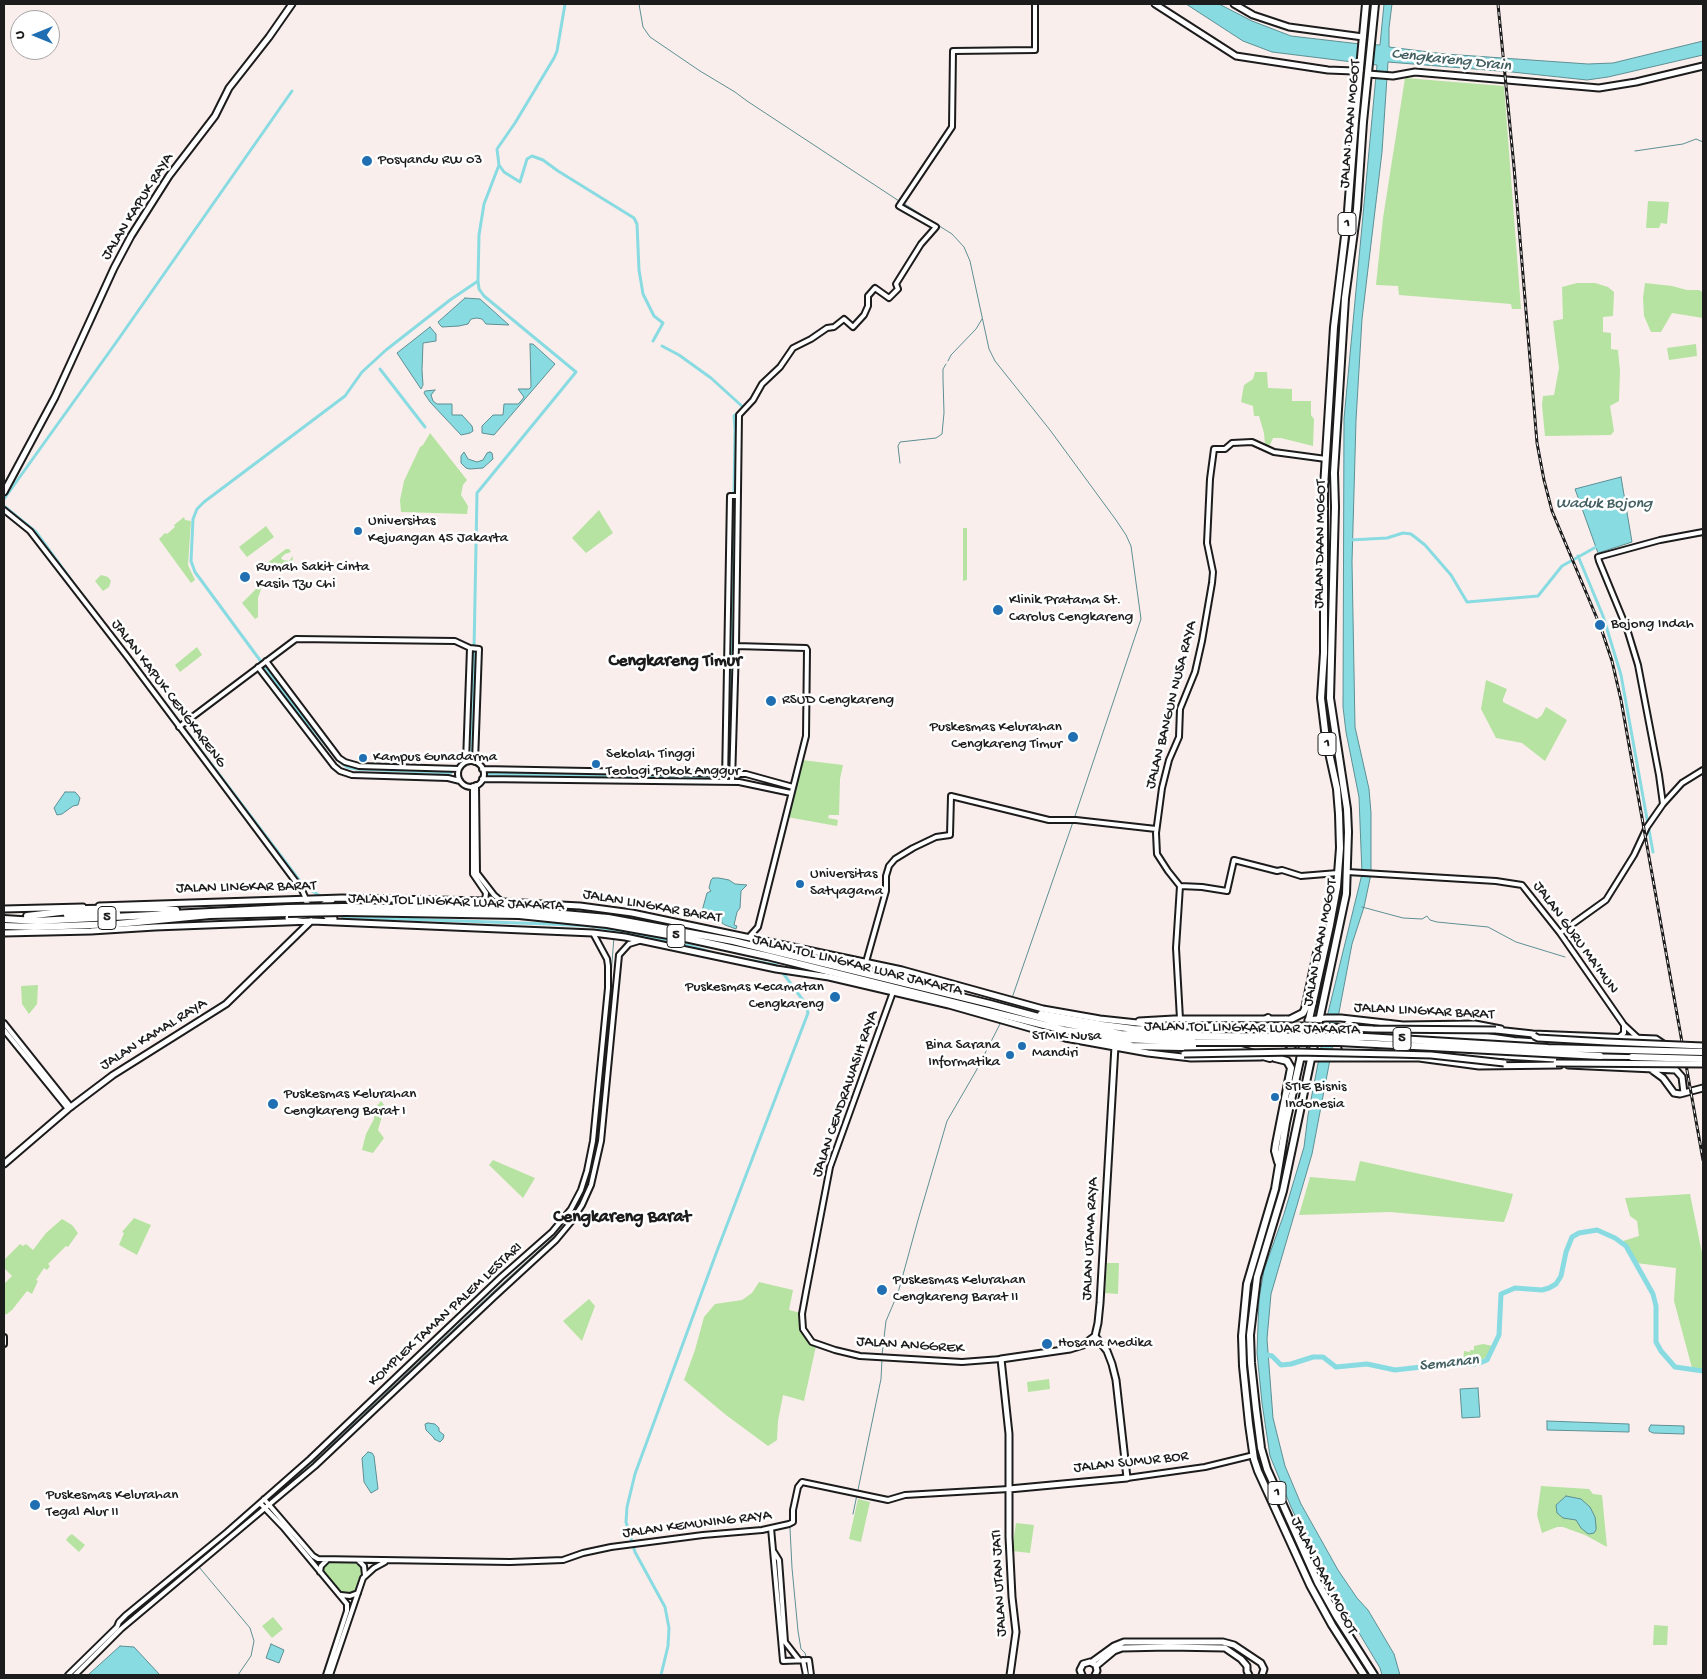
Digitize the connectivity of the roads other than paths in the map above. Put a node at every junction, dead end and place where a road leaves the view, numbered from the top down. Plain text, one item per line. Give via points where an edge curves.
1 (292, 4) edge
2 (1035, 4) edge
3 (1155, 4) edge
4 (1234, 4) edge
5 (1366, 4) edge
6 (1375, 4) edge
7 (1362, 40) junction
8 (1703, 66) edge
9 (1358, 71) junction
10 (1370, 73) junction
11 (1326, 459) junction
12 (4, 492) edge
13 (734, 496) junction
14 (4, 510) edge
15 (1703, 532) edge
16 (1325, 553) junction
17 (1334, 553) junction
18 (1324, 563) junction
19 (1334, 563) junction
20 (736, 646) junction
21 (474, 649) junction
22 (262, 664) junction
23 (298, 706) junction
24 (292, 710) junction
25 (180, 727) junction
26 (466, 762) junction
27 (475, 762) junction
28 (459, 769) junction
29 (482, 770) junction
30 (1703, 770) edge
31 (725, 774) junction
32 (732, 774) junction
33 (482, 779) junction
34 (460, 781) junction
35 (725, 782) junction
36 (732, 782) junction
37 (475, 786) junction
38 (793, 787) junction
39 (791, 793) junction
40 (1663, 804) junction
41 (1156, 829) junction
42 (1347, 872) junction
43 (1338, 873) junction
44 (1180, 886) junction
45 (306, 899) junction
46 (337, 899) junction
47 (295, 900) junction
48 (485, 901) junction
49 (502, 902) junction
50 (4, 909) edge
51 (187, 912) junction
52 (210, 913) junction
53 (157, 915) junction
54 (27, 916) junction
55 (4, 917) edge
56 (295, 918) junction
57 (312, 921) junction
58 (254, 923) junction
59 (377, 925) junction
60 (1330, 925) junction
61 (4, 926) edge
62 (758, 927) junction
63 (4, 933) edge
64 (593, 933) junction
65 (1560, 933) junction
66 (749, 937) junction
67 (640, 940) junction
68 (761, 940) junction
69 (1316, 959) junction
70 (866, 962) junction
71 (1320, 968) junction
72 (612, 972) junction
73 (893, 992) junction
74 (999, 1013) junction
75 (1028, 1015) junction
76 (1012, 1017) junction
77 (1268, 1018) junction
78 (1180, 1019) junction
79 (1289, 1019) junction
80 (1319, 1019) junction
81 (1309, 1020) junction
82 (1350, 1020) junction
83 (1136, 1022) junction
84 (4, 1023) edge
85 (1389, 1024) junction
86 (1624, 1025) junction
87 (4, 1030) edge
88 (1064, 1030) junction
89 (1509, 1032) junction
90 (1534, 1035) junction
91 (1618, 1038) junction
92 (1639, 1038) junction
93 (1196, 1039) junction
94 (1343, 1040) junction
95 (1115, 1046) junction
96 (1703, 1046) edge
97 (1130, 1050) junction
98 (1387, 1050) junction
99 (1608, 1050) junction
100 (1703, 1052) edge
101 (1668, 1055) junction
102 (1600, 1056) junction
103 (1314, 1057) junction
104 (1348, 1057) junction
105 (1377, 1057) junction
106 (1273, 1058) junction
107 (1301, 1058) junction
108 (1703, 1059) edge
109 (1507, 1064) junction
110 (1703, 1064) edge
111 (1548, 1065) junction
112 (1654, 1070) junction
113 (1675, 1070) junction
114 (1703, 1088) edge
115 (1684, 1093) junction
116 (70, 1108) junction
117 (4, 1164) edge
118 (1279, 1166) junction
119 (1095, 1336) junction
120 (4, 1337) edge
121 (4, 1344) edge
122 (818, 1345) joint
123 (1002, 1359) junction
124 (1250, 1360) junction
125 (1242, 1361) junction
126 (1254, 1456) junction
127 (1127, 1478) junction
128 (1009, 1490) junction
129 (267, 1501) junction
130 (263, 1505) junction
131 (771, 1528) junction
132 (1300, 1544) junction
133 (1293, 1548) junction
134 (774, 1552) junction
135 (1304, 1554) junction
136 (1297, 1556) junction
137 (328, 1560) junction
138 (358, 1560) junction
139 (388, 1561) junction
140 (320, 1572) junction
141 (365, 1575) junction
142 (358, 1593) junction
143 (340, 1595) junction
144 (803, 1660) junction
145 (1256, 1661) junction
146 (1094, 1664) junction
147 (1368, 1664) junction
148 (1248, 1666) junction
149 (1263, 1673) edge
150 (1080, 1674) edge
151 (68, 1675) edge
152 (75, 1675) edge
153 (326, 1675) edge
154 (330, 1675) edge
155 (806, 1675) edge
156 (811, 1675) edge
157 (1010, 1675) edge
158 (1095, 1675) edge
159 (1249, 1675) edge
160 (1270, 1675) edge
161 (1364, 1675) edge
162 (1374, 1675) edge

1 - 12 main road, JALAN KAPUK RAYA via 229,88 215,116 131,236 55,397
2 - 13 street via 1034,50 953,51 952,127 901,204 936,226 921,244 896,284 898,288 889,298 875,288 868,296 864,315 853,327 844,319 792,348 780,367 762,384 739,415
3 - 9 main road via 1236,56 1328,70
4 - 7 main road via 1253,15 1289,27
5 - 7 highway, JALAN DAAN MOGOT / 1
6 - 10 highway, JALAN DAAN MOGOT / 1
7 - 9 highway, JALAN DAAN MOGOT / 1
8 - 10 main road via 1599,88 1414,72 1390,76
9 - 11 highway, JALAN DAAN MOGOT / 1 via 1348,220 1334,327
10 - 17 highway, JALAN DAAN MOGOT / 1 via 1344,317 1334,473
11 - 16 highway, JALAN DAAN MOGOT / 1
11 - 41 street, JALAN BANGUN NUSA RAYA via 1274,452 1252,442 1232,443 1225,450 1214,449 1207,543 1212,583 1195,672 1180,709 1178,737 1162,788
13 - 20 street
13 - 31 street
14 - 25 street, JALAN KAPUK CENGKARENG via 30,531
15 - 40 street via 1598,557 1638,665
16 - 17 highway
16 - 18 highway, JALAN DAAN MOGOT / 1
17 - 19 highway, JALAN DAAN MOGOT / 1
18 - 19 highway via 1329,560
18 - 43 highway, JALAN DAAN MOGOT / 1 via 1321,698 1337,789
19 - 42 highway, JALAN DAAN MOGOT / 1 via 1330,698 1347,808
20 - 32 street
20 - 38 street via 807,649 806,736
21 - 22 street via 442,640 298,639
21 - 26 street
21 - 27 street
22 - 23 street
22 - 24 street
22 - 25 street
23 - 24 street
23 - 28 street via 339,758 350,765
24 - 34 street via 334,766 346,774
25 - 45 street, JALAN KAPUK CENGKARENG
26 - 27 street
26 - 28 street
27 - 29 street
28 - 34 street
29 - 31 street
29 - 33 street
30 - 40 street via 1682,783
31 - 32 street
31 - 35 street
32 - 36 street
32 - 38 street
33 - 35 street
33 - 37 street
34 - 37 street via 466,786
35 - 36 street
36 - 39 street
37 - 48 street via 473,874 486,893
37 - 49 street via 477,873
38 - 39 street
39 - 62 street
40 - 65 street via 1610,896
41 - 44 street, JALAN BANGUN NUSA RAYA via 1157,854
41 - 70 street via 1042,819 951,796 950,835 936,837 891,863
42 - 65 street, JALAN GURU MA'MUN via 1521,884
42 - 80 highway, JALAN DAAN MOGOT / 1 via 1344,908
43 - 44 street via 1301,876 1234,860 1227,891
43 - 60 highway, JALAN DAAN MOGOT / 1
44 - 78 street via 1176,948
45 - 46 main road, JALAN LINGKAR BARAT
45 - 47 main road, JALAN LINGKAR BARAT
45 - 56 main road via 305,915
46 - 48 main road, JALAN LINGKAR BARAT
46 - 59 main road via 324,906 327,918
47 - 50 main road, JALAN LINGKAR BARAT
47 - 56 main road via 303,908
48 - 49 main road, JALAN LINGKAR BARAT
49 - 66 main road, JALAN LINGKAR BARAT via 613,910
51 - 52 highway, JALAN TOL LINGKAR LUAR JAKARTA / 5
51 - 53 highway, JALAN TOL LINGKAR LUAR JAKARTA / 5
51 - 54 highway via 154,908 85,909
52 - 61 highway, JALAN TOL LINGKAR LUAR JAKARTA / 5 via 117,924
52 - 74 highway, JALAN TOL LINGKAR LUAR JAKARTA / 5, bridge via 345,909 519,915 607,924 748,952
53 - 54 highway
53 - 55 highway, JALAN TOL LINGKAR LUAR JAKARTA / 5 via 36,920
54 - 55 highway
56 - 58 main road
57 - 58 main road
57 - 59 main road
57 - 116 main road, JALAN KAMAL RAYA via 226,1004 113,1075
58 - 63 main road
59 - 64 main road
60 - 69 highway
60 - 71 highway, JALAN DAAN MOGOT / 1
62 - 66 street
62 - 68 street
64 - 67 main road
64 - 72 street, KOMPLEK TAMAN PALEM LESTARI
65 - 86 street, JALAN GURU MA'MUN
66 - 68 main road, JALAN LINGKAR BARAT
67 - 72 street, KOMPLEK TAMAN PALEM LESTARI via 622,950
67 - 73 main road
68 - 70 main road, JALAN LINGKAR BARAT
69 - 71 highway
69 - 79 highway via 1305,1009
70 - 83 main road, JALAN LINGKAR BARAT via 1007,1000 1100,1019
71 - 81 highway, JALAN DAAN MOGOT / 1
72 - 129 street, KOMPLEK TAMAN PALEM LESTARI via 593,1141 584,1180 571,1209 552,1232
72 - 129 street, KOMPLEK TAMAN PALEM LESTARI via 601,1141 591,1185 575,1217 556,1240 315,1466
73 - 74 main road
73 - 122 street, JALAN CENDRAWASIH RAYA via 830,1167 802,1314 806,1336
74 - 76 highway, JALAN TOL LINGKAR LUAR JAKARTA / 5
75 - 76 highway, JALAN TOL LINGKAR LUAR JAKARTA / 5
75 - 77 highway via 1032,1012 1103,1026 1175,1031 1242,1029
75 - 93 highway, JALAN TOL LINGKAR LUAR JAKARTA / 5 via 1121,1034
76 - 88 highway, JALAN TOL LINGKAR LUAR JAKARTA / 5
76 - 95 main road via 1065,1038
77 - 78 main road, JALAN LINGKAR BARAT
77 - 79 main road, JALAN LINGKAR BARAT
78 - 83 main road, JALAN LINGKAR BARAT
79 - 106 main road via 1294,1028 1291,1048
80 - 81 main road, JALAN LINGKAR BARAT
80 - 82 main road, JALAN LINGKAR BARAT
80 - 103 highway, JALAN DAAN MOGOT / 1
81 - 107 highway, JALAN DAAN MOGOT / 1
82 - 85 main road, JALAN LINGKAR BARAT
82 - 94 main road
83 - 89 main road, JALAN LINGKAR BARAT, bridge via 1165,1026
84 - 116 street
85 - 89 main road, JALAN LINGKAR BARAT via 1475,1024
85 - 99 highway, bridge via 1407,1033 1487,1037
86 - 91 street via 1624,1033
86 - 92 street, JALAN GURU MA'MUN
87 - 116 street
88 - 93 highway, JALAN TOL LINGKAR LUAR JAKARTA / 5 via 1122,1040
88 - 106 highway via 1109,1043 1233,1048
89 - 90 main road, JALAN LINGKAR BARAT
90 - 91 main road, JALAN LINGKAR BARAT
90 - 96 main road, JALAN LINGKAR BARAT, bridge via 1538,1038
91 - 92 main road, JALAN LINGKAR BARAT
92 - 101 main road, JALAN LINGKAR BARAT via 1656,1039 1665,1046
93 - 99 highway, JALAN TOL LINGKAR LUAR JAKARTA / 5, bridge via 1366,1037
93 - 102 highway, JALAN TOL LINGKAR LUAR JAKARTA / 5, bridge via 1338,1042
94 - 98 highway via 1354,1050
94 - 104 main road
95 - 97 main road
95 - 119 main road, JALAN UTAMA RAYA via 1100,1303
97 - 106 main road via 1192,1058
97 - 109 main road, bridge via 1184,1054 1431,1055
98 - 102 highway, bridge via 1564,1059 1597,1059
98 - 105 highway
99 - 100 highway, JALAN TOL LINGKAR LUAR JAKARTA / 5, bridge
101 - 112 main road via 1665,1065
101 - 113 main road, JALAN LINGKAR BARAT
102 - 108 highway, JALAN TOL LINGKAR LUAR JAKARTA / 5, bridge
103 - 104 main road
103 - 107 main road
103 - 124 highway, JALAN DAAN MOGOT / 1 via 1283,1191 1257,1277
104 - 105 main road
105 - 109 main road via 1435,1059 1479,1066
106 - 118 highway via 1287,1061 1291,1068 1276,1144
107 - 118 highway, JALAN DAAN MOGOT / 1
109 - 111 main road
110 - 111 main road, bridge
111 - 112 main road
112 - 113 main road
112 - 115 main road via 1674,1093
113 - 115 main road, JALAN LINGKAR BARAT via 1682,1077
114 - 115 main road
116 - 117 main road, JALAN KAMAL RAYA
118 - 125 highway, JALAN DAAN MOGOT / 1 via 1247,1284
119 - 123 main road via 1070,1349
119 - 127 main road via 1107,1351 1116,1380
120 - 121 street
122 - 123 street, JALAN ANGGREK via 882,1358 962,1362
123 - 128 main road, JALAN UTAN JATI via 1008,1418
124 - 125 highway
124 - 132 highway, JALAN DAAN MOGOT / 1 via 1263,1456
125 - 126 highway, JALAN DAAN MOGOT / 1
126 - 127 street, JALAN SUMUR BOR via 1205,1468
126 - 133 highway, JALAN DAAN MOGOT / 1
127 - 128 main road, JALAN SUMUR BOR
128 - 131 street, JALAN KEMUNING RAYA via 906,1495 888,1500 802,1482 798,1486 791,1524
128 - 157 main road, JALAN UTAN JATI via 1010,1570 1016,1632
129 - 130 street, KOMPLEK TAMAN PALEM LESTARI
129 - 130 street, KOMPLEK TAMAN PALEM LESTARI
129 - 137 street via 313,1556
130 - 140 street
130 - 151 street, KOMPLEK TAMAN PALEM LESTARI via 119,1622
130 - 152 street, KOMPLEK TAMAN PALEM LESTARI via 121,1629
131 - 134 street
131 - 139 street, JALAN KEMUNING RAYA via 632,1544 563,1560
132 - 133 highway
132 - 135 highway, JALAN DAAN MOGOT / 1
133 - 136 highway, JALAN DAAN MOGOT / 1
134 - 144 street via 779,1560 785,1642
134 - 144 street via 782,1659
135 - 136 highway
135 - 147 highway, JALAN DAAN MOGOT / 1 via 1327,1600
136 - 161 highway, JALAN DAAN MOGOT / 1 via 1332,1625
137 - 138 street
137 - 140 street via 322,1564
138 - 139 street, JALAN KEMUNING RAYA
138 - 141 street via 364,1566
139 - 141 street
140 - 143 street
141 - 142 street
142 - 143 street
142 - 154 street
143 - 153 street via 346,1602 347,1611
144 - 155 street
144 - 156 street
145 - 146 main road via 1227,1642 1122,1642
145 - 148 main road
145 - 149 main road via 1263,1666
146 - 148 main road via 1122,1648 1169,1646 1225,1648
146 - 150 main road via 1083,1664
146 - 158 main road
147 - 161 main road
147 - 162 highway, JALAN DAAN MOGOT / 1
148 - 159 main road
149 - 160 main road

